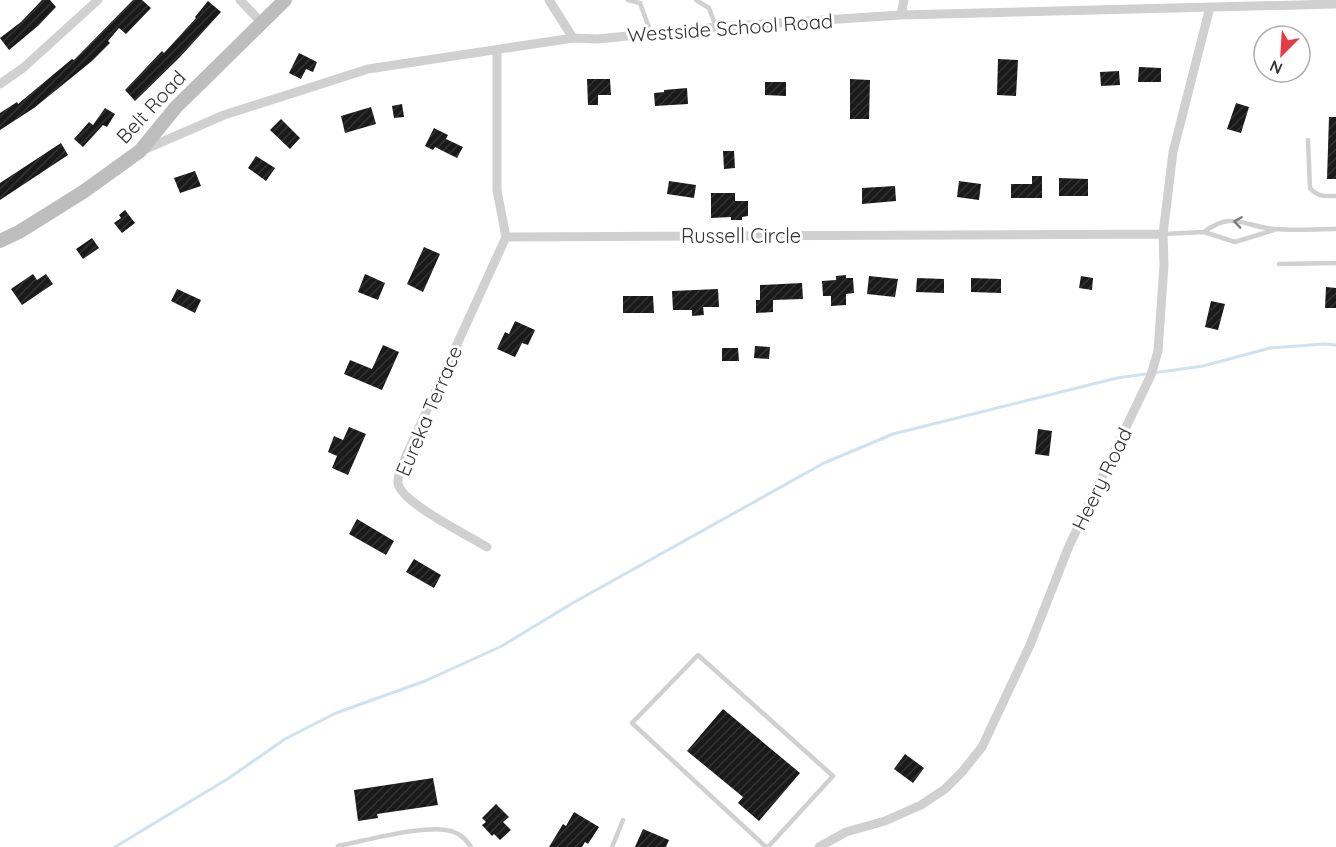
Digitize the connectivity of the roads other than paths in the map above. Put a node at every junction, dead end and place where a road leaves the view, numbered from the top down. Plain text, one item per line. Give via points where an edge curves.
1 (98, 0) edge
2 (240, 0) edge
3 (549, 0) edge
4 (628, 0) edge
5 (696, 0) edge
6 (904, 0) edge
7 (278, 2) edge
8 (1336, 4) edge
9 (1210, 7) junction
10 (901, 15) junction
11 (261, 22) junction
12 (716, 27) junction
13 (651, 33) junction
14 (573, 39) junction
15 (497, 50) junction
16 (0, 84) edge
17 (1308, 140) dead end
18 (140, 151) junction
19 (1336, 196) edge
20 (1336, 229) edge
21 (1274, 230) junction
22 (1204, 232) junction
23 (1164, 234) junction
24 (506, 237) junction
25 (0, 241) edge
26 (1336, 263) edge
27 (1279, 264) dead end
28 (487, 547) dead end
29 (623, 820) dead end
30 (338, 846) edge
31 (471, 847) edge
32 (612, 847) edge
33 (767, 847) edge
34 (819, 847) edge

1 - 16 street
2 - 11 street
3 - 14 street
4 - 13 lane via 640,3
5 - 12 lane via 709,8
6 - 10 street
7 - 11 street, Belt Road
8 - 9 street, Westside School Road
9 - 10 street, Westside School Road
9 - 23 street, Heery Road via 1173,152
10 - 12 street, Westside School Road
11 - 18 street, Belt Road via 176,107
12 - 13 street, Westside School Road
13 - 14 street, Westside School Road
14 - 15 street, Westside School Road
15 - 18 street, Westside School Road via 368,69 224,115
15 - 24 street via 497,190
17 - 19 lane via 1310,188 1321,196
18 - 25 street, Belt Road via 83,192
20 - 21 lane
21 - 22 lane via 1235,243
21 -> 22 lane via 1232,220 1215,224
22 - 23 lane
23 - 24 street, Russell Circle
23 - 34 street, Heery Road via 1158,351 1151,375 1070,546 1030,645 982,747 945,789 921,805 885,822 846,832
24 - 28 street, Eureka Terrace via 405,456 398,482 401,492 420,508
26 - 27 lane
29 - 32 lane
30 - 31 lane via 431,828 452,831 465,838
33 - 33 lane via 632,723 698,655 833,776

